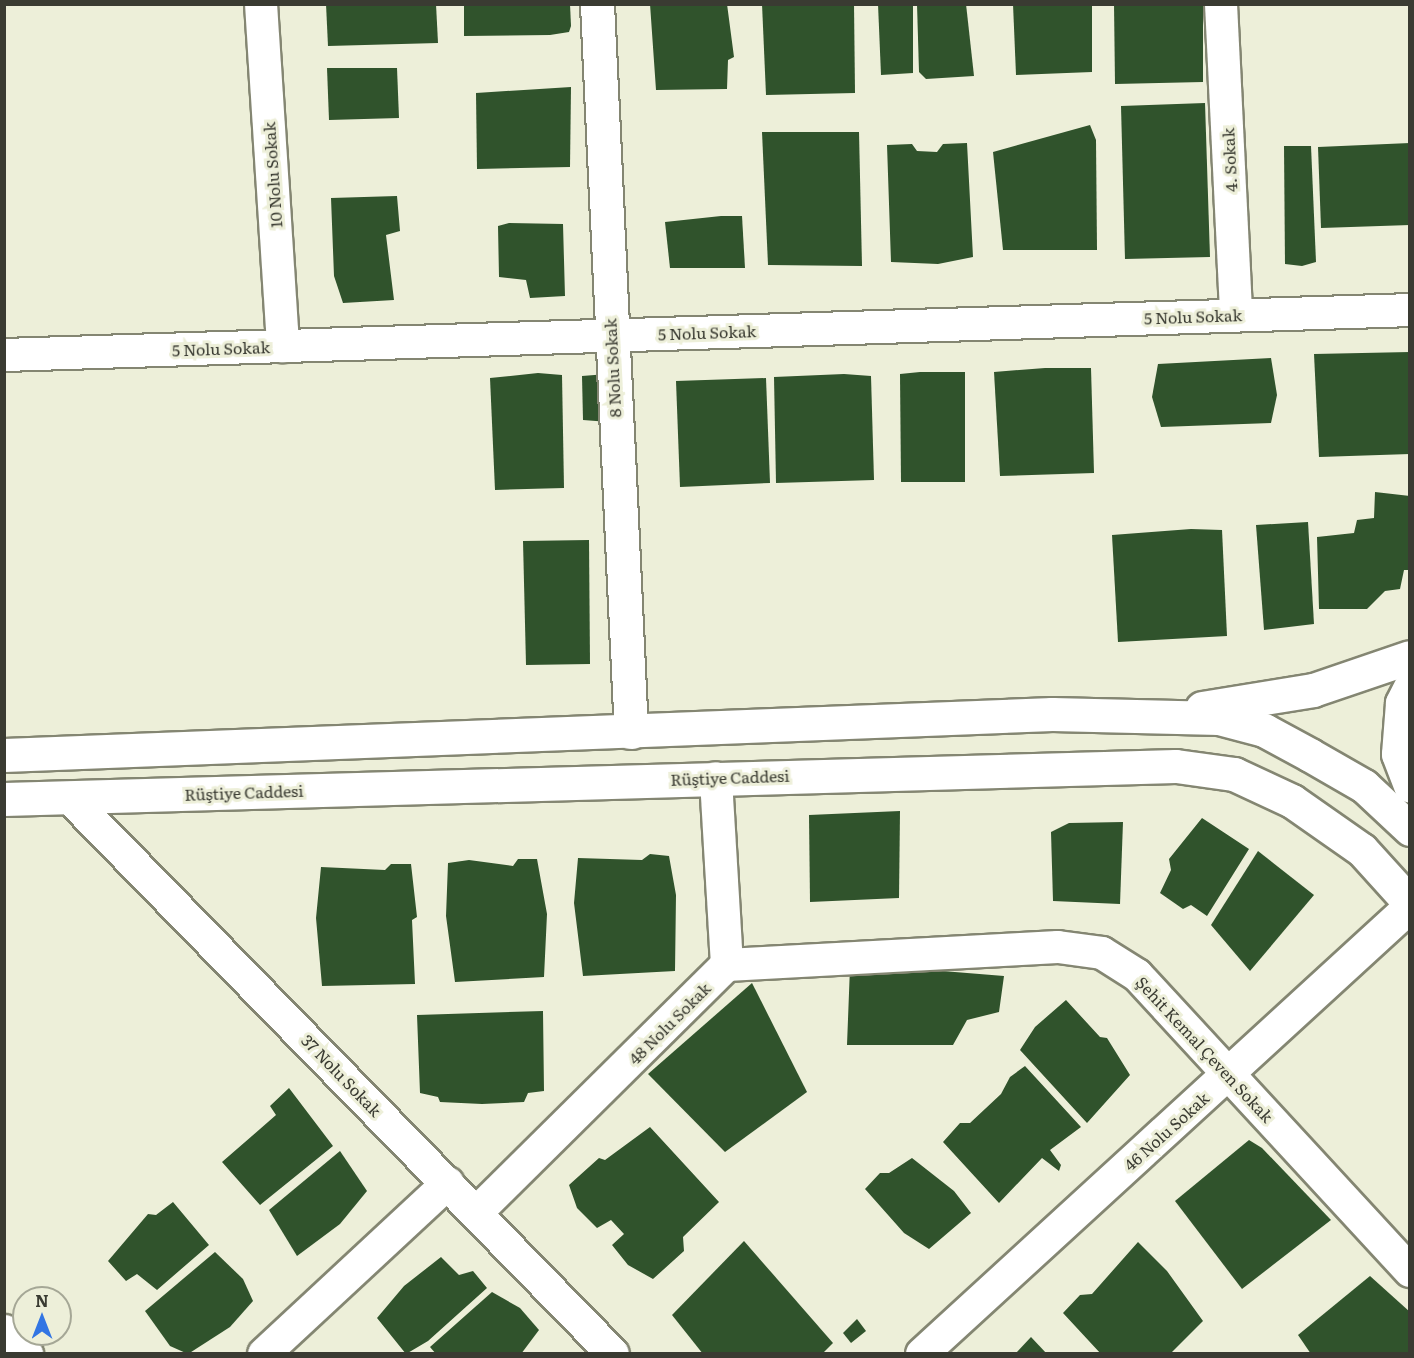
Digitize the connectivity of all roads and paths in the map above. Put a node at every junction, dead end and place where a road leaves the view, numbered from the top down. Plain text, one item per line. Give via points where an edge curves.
1 (261, 4) edge
2 (597, 4) edge
3 (1221, 4) edge
4 (1410, 310) edge
5 (1236, 315) junction
6 (610, 335) junction
7 (283, 346) junction
8 (4, 355) edge
9 (1410, 657) edge
10 (1410, 687) edge
11 (1146, 715) junction
12 (631, 732) junction
13 (4, 755) edge
14 (716, 778) junction
15 (1410, 786) edge
16 (70, 798) junction
17 (4, 800) edge
18 (1410, 829) edge
19 (1410, 903) edge
20 (1410, 908) edge
21 (727, 965) junction
22 (1229, 1072) junction
23 (448, 1183) junction
24 (477, 1212) junction
25 (1410, 1271) edge
26 (4, 1331) edge
27 (26, 1353) edge
28 (264, 1353) edge
29 (613, 1353) edge
30 (922, 1353) edge

1 - 7 street, 10 Nolu Sokak
2 - 6 street, 8 Nolu Sokak
3 - 5 street, 4. Sokak
4 - 5 street, 5 Nolu Sokak
5 - 6 street, 5 Nolu Sokak
6 - 7 street, 5 Nolu Sokak
6 - 12 street, 8 Nolu Sokak
7 - 8 street, 5 Nolu Sokak
9 - 11 street via 1313,690
10 - 15 street via 1402,703 1398,754
11 - 12 street via 1052,714
11 - 18 street via 1218,718 1264,730 1364,786
12 - 13 street
14 - 16 street, Rüştiye Caddesi
14 - 19 street, Rüştiye Caddesi via 1134,765 1234,774 1292,801 1362,850
14 - 21 street
16 - 17 street, Rüştiye Caddesi
16 - 23 street, 37 Nolu Sokak
20 - 22 street, 46 Nolu Sokak
21 - 22 street, Şehit Kemal Çeven Sokak via 1058,947 1102,953 1137,975
21 - 24 street, 48 Nolu Sokak
22 - 25 street, Şehit Kemal Çeven Sokak
22 - 30 street, 46 Nolu Sokak
23 - 24 street, 37 Nolu Sokak
23 - 28 street
24 - 29 street, 37 Nolu Sokak
26 - 27 street

